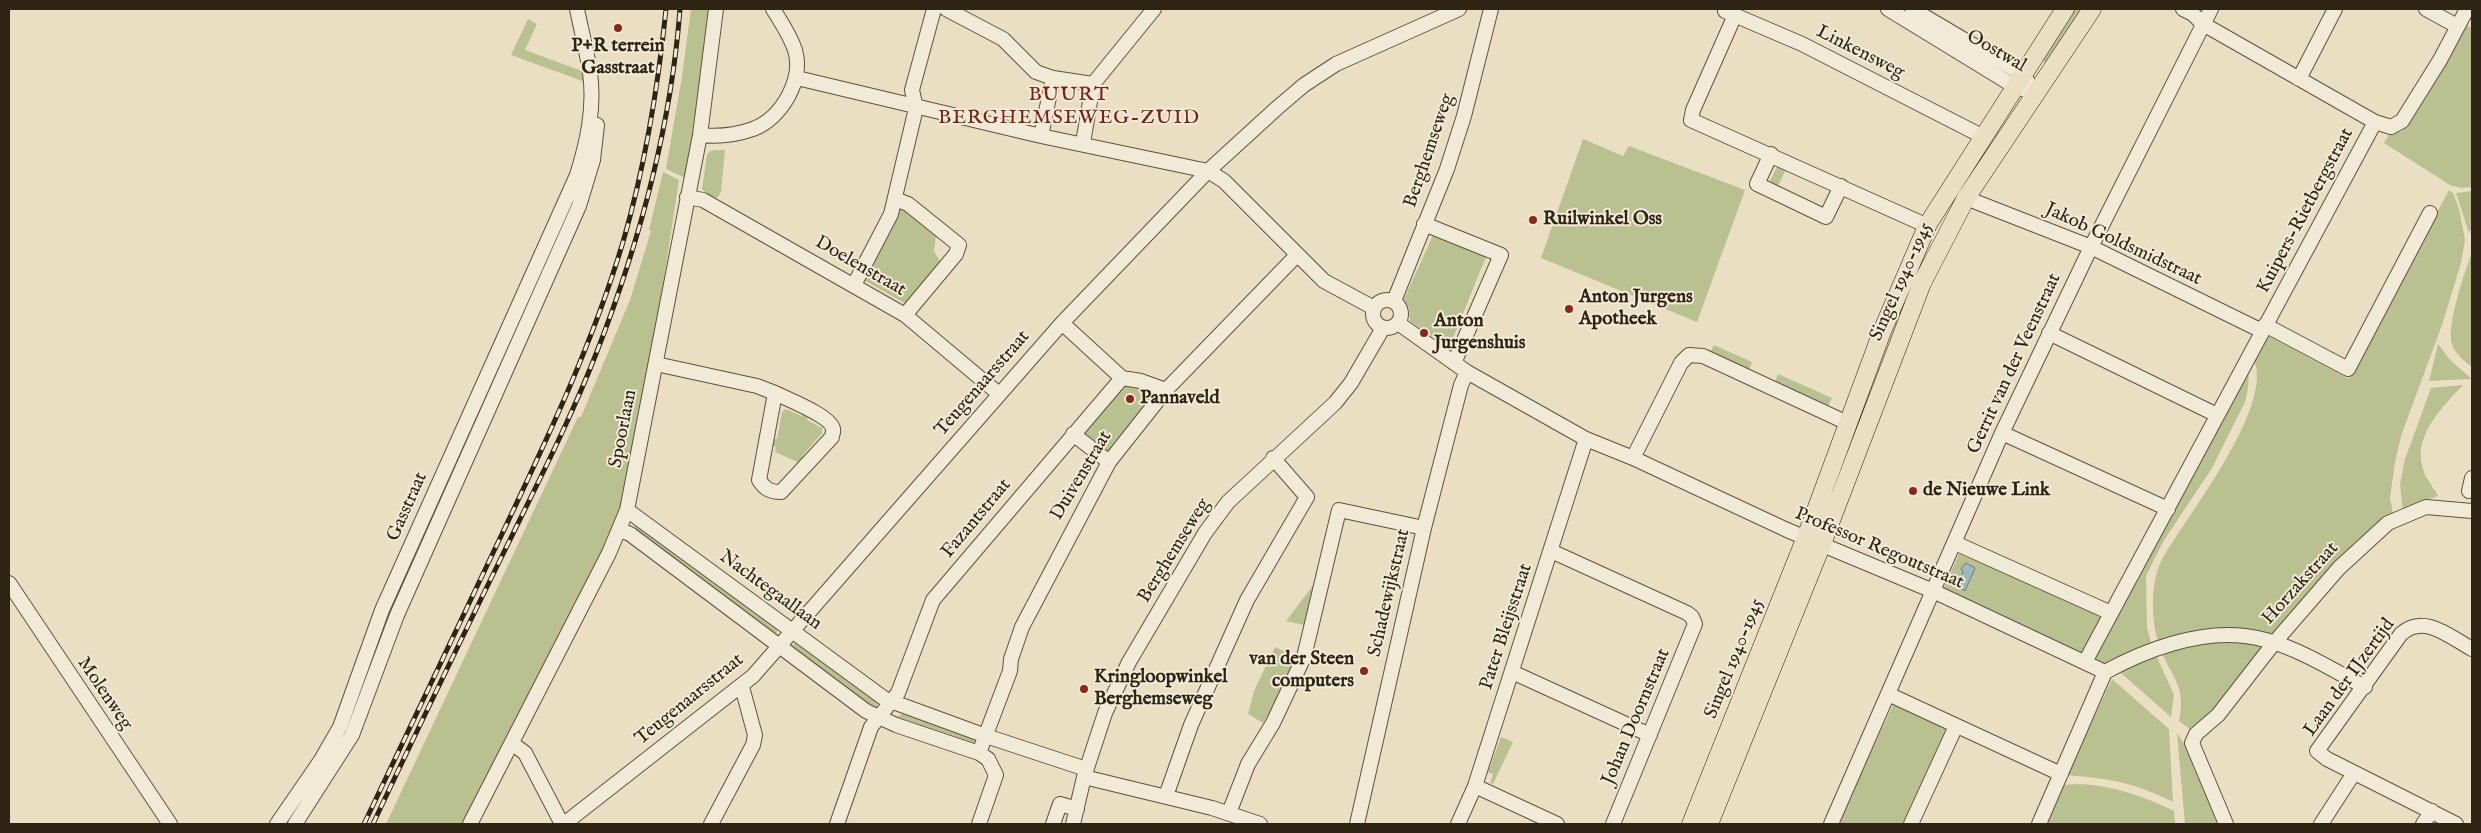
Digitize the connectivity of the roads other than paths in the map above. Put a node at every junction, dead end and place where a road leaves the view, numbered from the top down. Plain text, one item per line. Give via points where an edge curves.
1 (577, 9) edge
2 (716, 9) edge
3 (773, 9) edge
4 (934, 9) edge
5 (946, 9) edge
6 (1154, 9) edge
7 (1459, 9) edge
8 (1491, 9) edge
9 (1888, 9) edge
10 (1912, 9) edge
11 (2065, 9) edge
12 (2092, 9) edge
13 (2183, 9) edge
14 (2211, 9) edge
15 (2335, 9) edge
16 (2426, 9) edge
17 (2467, 9) edge
18 (2203, 24) junction
19 (2458, 26) junction
20 (797, 78) junction
21 (1053, 78) junction
22 (2298, 79) junction
23 (1094, 84) junction
24 (2015, 86) junction
25 (2035, 93) junction
26 (916, 108) junction
27 (2375, 122) junction
28 (1976, 133) junction
29 (700, 135) junction
30 (1041, 136) junction
31 (1083, 144) junction
32 (1771, 154) junction
33 (1208, 171) junction
34 (583, 177) junction
35 (1841, 186) junction
36 (687, 197) junction
37 (895, 199) junction
38 (1969, 200) junction
39 (566, 201) junction
40 (580, 206) junction
41 (2430, 213) dead end
42 (1921, 223) junction
43 (1424, 224) junction
44 (2090, 247) junction
45 (1297, 255) junction
46 (854, 285) junction
47 (1394, 301) junction
48 (1374, 308) junction
49 (905, 315) junction
50 (1062, 323) junction
51 (1398, 323) junction
52 (1383, 328) junction
53 (2264, 328) junction
54 (2049, 333) junction
55 (1454, 363) junction
56 (656, 364) junction
57 (1467, 372) junction
58 (1122, 378) junction
59 (1166, 390) junction
60 (775, 393) junction
61 (999, 394) junction
62 (2217, 415) junction
63 (1842, 420) junction
64 (2002, 433) junction
65 (1073, 434) junction
66 (1586, 439) junction
67 (1274, 458) junction
68 (1633, 458) junction
69 (1108, 462) junction
70 (1827, 482) junction
71 (2168, 508) junction
72 (627, 510) junction
73 (2472, 511) edge
74 (1424, 528) junction
75 (620, 530) junction
76 (1819, 543) junction
77 (1954, 544) junction
78 (1551, 551) junction
79 (9, 583) edge
80 (1933, 591) junction
81 (2111, 613) junction
82 (791, 631) junction
83 (2274, 643) junction
84 (780, 646) junction
85 (2472, 649) edge
86 (2085, 662) junction
87 (1512, 672) junction
88 (2105, 672) junction
89 (742, 687) junction
90 (2365, 687) junction
91 (1888, 694) junction
92 (890, 702) junction
93 (878, 718) junction
94 (1956, 726) junction
95 (1650, 735) junction
96 (986, 736) junction
97 (513, 744) junction
98 (979, 753) junction
99 (1085, 773) junction
100 (2354, 773) junction
101 (2061, 774) junction
102 (1475, 786) junction
103 (1166, 796) junction
104 (1077, 809) junction
105 (1229, 812) junction
106 (2432, 812) junction
107 (170, 824) edge
108 (277, 824) edge
109 (295, 824) edge
110 (470, 824) edge
111 (563, 824) edge
112 (711, 824) edge
113 (837, 824) edge
114 (979, 824) edge
115 (1053, 824) edge
116 (1073, 824) edge
117 (1260, 824) edge
118 (1357, 824) edge
119 (1458, 824) edge
120 (1557, 824) edge
121 (1613, 824) edge
122 (1691, 824) edge
123 (1712, 824) edge
124 (1831, 824) edge
125 (1911, 824) edge
126 (2039, 824) edge
127 (2226, 824) edge
128 (2321, 824) edge
129 (2423, 824) edge
130 (2456, 824) edge

1 - 34 street, Gasstraat via 590,80
2 - 29 street, Spoorlaan
3 - 20 street via 796,51
4 - 26 street via 912,90
5 - 21 street via 1003,39 1036,72
6 - 23 street
7 - 33 street, Teugenaarsstraat via 1336,64 1304,85
8 - 43 street, Berghemseweg via 1450,160
9 - 24 street, Oostwal
10 - 24 street, Oostwal
11 - 24 main road, Singel 1940-1945
12 - 25 main road, Singel 1940-1945
13 - 18 street
14 - 18 street, Gerrit van der Veenstraat
15 - 22 street
16 - 19 street
17 - 19 street, Kuipers-Rietbergstraat
18 - 22 street
18 - 44 street, Gerrit van der Veenstraat
19 - 27 street, Kuipers-Rietbergstraat via 2402,121 2391,127
20 - 26 street
20 - 29 street via 784,102 762,124 722,136
21 - 23 street
21 - 30 street
22 - 27 street
23 - 31 street
24 - 25 street, Oostwal
24 - 28 street, Singel 1940-1945 via 1998,100
24 - 70 main road, Singel 1940-1945 via 1928,224 1883,330
25 - 38 main road, Singel 1940-1945
26 - 30 street
26 - 37 street
27 - 53 street, Kuipers-Rietbergstraat
28 - 32 street, Linkensweg via 1802,44 1730,13 1691,120
28 - 42 street, Singel 1940-1945
29 - 36 street, Spoorlaan
30 - 31 street
31 - 33 street
32 - 35 street
32 - 35 street via 1757,184 1826,217
33 - 45 street via 1224,181
33 - 50 street, Teugenaarsstraat
34 - 39 street, Gasstraat
34 - 40 street, Gasstraat
35 - 42 street
36 - 46 street, Doelenstraat via 703,200
36 - 56 street, Spoorlaan
37 - 46 street via 891,214
37 - 49 street via 908,204 959,246 956,254
38 - 44 street, Jakob Goldsmidstraat
38 - 76 main road, Singel 1940-1945 via 1922,283
39 - 40 street
39 - 108 street, Gasstraat via 382,610 340,727
40 - 109 street, Gasstraat via 394,621 352,736
41 - 53 street via 2348,369
42 - 63 street, Singel 1940-1945 via 1897,276
43 - 47 street, Berghemseweg
43 - 55 street via 1501,255
44 - 53 street, Jakob Goldsmidstraat
44 - 54 street, Gerrit van der Veenstraat
45 - 48 street via 1324,281
45 - 59 street, Duivenstraat
46 - 49 street, Doelenstraat
47 - 48 street via 1382,300
47 - 51 street via 1401,311
48 - 52 street via 1374,320
49 - 61 street, Doelenstraat
50 - 58 street
50 - 61 street, Teugenaarsstraat
51 - 52 street via 1388,329
51 - 55 street, Professor Regoutstraat
52 - 67 street, Berghemseweg via 1335,403
53 - 62 street, Kuipers-Rietbergstraat
54 - 62 street
54 - 64 street, Gerrit van der Veenstraat
55 - 57 street, Professor Regoutstraat
56 - 60 street via 757,386
56 - 72 street, Spoorlaan
57 - 66 street, Professor Regoutstraat
57 - 74 street, Schadewijkstraat via 1460,385
58 - 59 street
58 - 65 street, Fazantstraat
59 - 69 street, Duivenstraat
60 - 60 street via 818,414 830,422 833,429 832,437 781,492 771,492 759,480
61 - 82 street, Teugenaarsstraat
62 - 71 street, Kuipers-Rietbergstraat
63 - 68 street via 1703,356 1689,354 1681,363
63 - 70 street, Singel 1940-1945 via 1825,466
64 - 71 street
64 - 77 street, Gerrit van der Veenstraat
65 - 69 street
65 - 92 street, Fazantstraat via 933,600 898,693
66 - 68 street, Professor Regoutstraat
66 - 78 street, Pater Bleijsstraat
67 - 99 street, Berghemseweg via 1228,502 1200,540 1129,662 1105,712
67 - 103 street via 1307,497 1247,600 1191,725
68 - 76 street, Professor Regoutstraat
69 - 96 street, Duivenstraat via 1022,626 1010,672
70 - 76 main road, Singel 1940-1945
71 - 81 street, Kuipers-Rietbergstraat
72 - 75 street, Spoorlaan
72 - 82 street, Nachtegaallaan
73 - 83 street, Horzakstraat via 2426,507 2388,523 2350,556
74 - 105 street via 1339,510 1304,657 1273,724 1248,764
74 - 118 street, Schadewijkstraat
75 - 84 street, Nachtegaallaan via 630,534
75 - 97 street, Spoorlaan
76 - 80 street, Professor Regoutstraat
76 - 122 main road, Singel 1940-1945
76 - 123 main road, Singel 1940-1945
77 - 80 street, Gerrit van der Veenstraat
77 - 81 street, Professor Regoutstraat
78 - 87 street, Pater Bleijsstraat
78 - 95 street, Johan Doornstraat via 1692,617 1695,624
79 - 107 street, Molenweg
80 - 86 street, Professor Regoutstraat
80 - 91 street, Gerrit van der Veenstraat
81 - 86 street, Kuipers-Rietbergstraat
82 - 84 street, Teugenaarsstraat
82 - 92 street, Nachtegaallaan
83 - 88 street via 2246,636 2203,638 2160,649
83 - 90 street
83 - 127 street, Horzakstraat via 2218,715 2196,734 2192,743
84 - 89 street, Teugenaarsstraat
84 - 93 street, Nachtegaallaan
85 - 90 street, Laan der IJzertijd via 2435,628 2416,624 2401,634
86 - 88 street, Professor Regoutstraat
87 - 95 street
87 - 102 street, Pater Bleijsstraat
88 - 101 street
89 - 111 street, Teugenaarsstraat
89 - 112 street via 755,735 753,745
90 - 100 street, Laan der IJzertijd via 2317,752
91 - 94 street
91 - 124 street, Gerrit van der Veenstraat
92 - 93 street
92 - 96 street, Nachtegaallaan
93 - 98 street, Nachtegaallaan
93 - 113 street via 871,727
94 - 101 street
94 - 125 street
95 - 121 street, Johan Doornstraat
96 - 98 street, Duivenstraat
96 - 99 street, Nachtegaallaan
97 - 110 street, Spoorlaan
97 - 111 street via 525,753
98 - 114 street via 988,759 996,775
99 - 103 street, Nachtegaallaan
99 - 104 street, Berghemseweg
100 - 106 street, Laan der IJzertijd
100 - 128 street
101 - 126 street
102 - 119 street, Pater Bleijsstraat
102 - 120 street
103 - 105 street, Nachtegaallaan
104 - 115 street via 1060,804
104 - 116 street, Berghemseweg
105 - 117 street, Nachtegaallaan
106 - 129 street
106 - 130 street, Laan der IJzertijd

